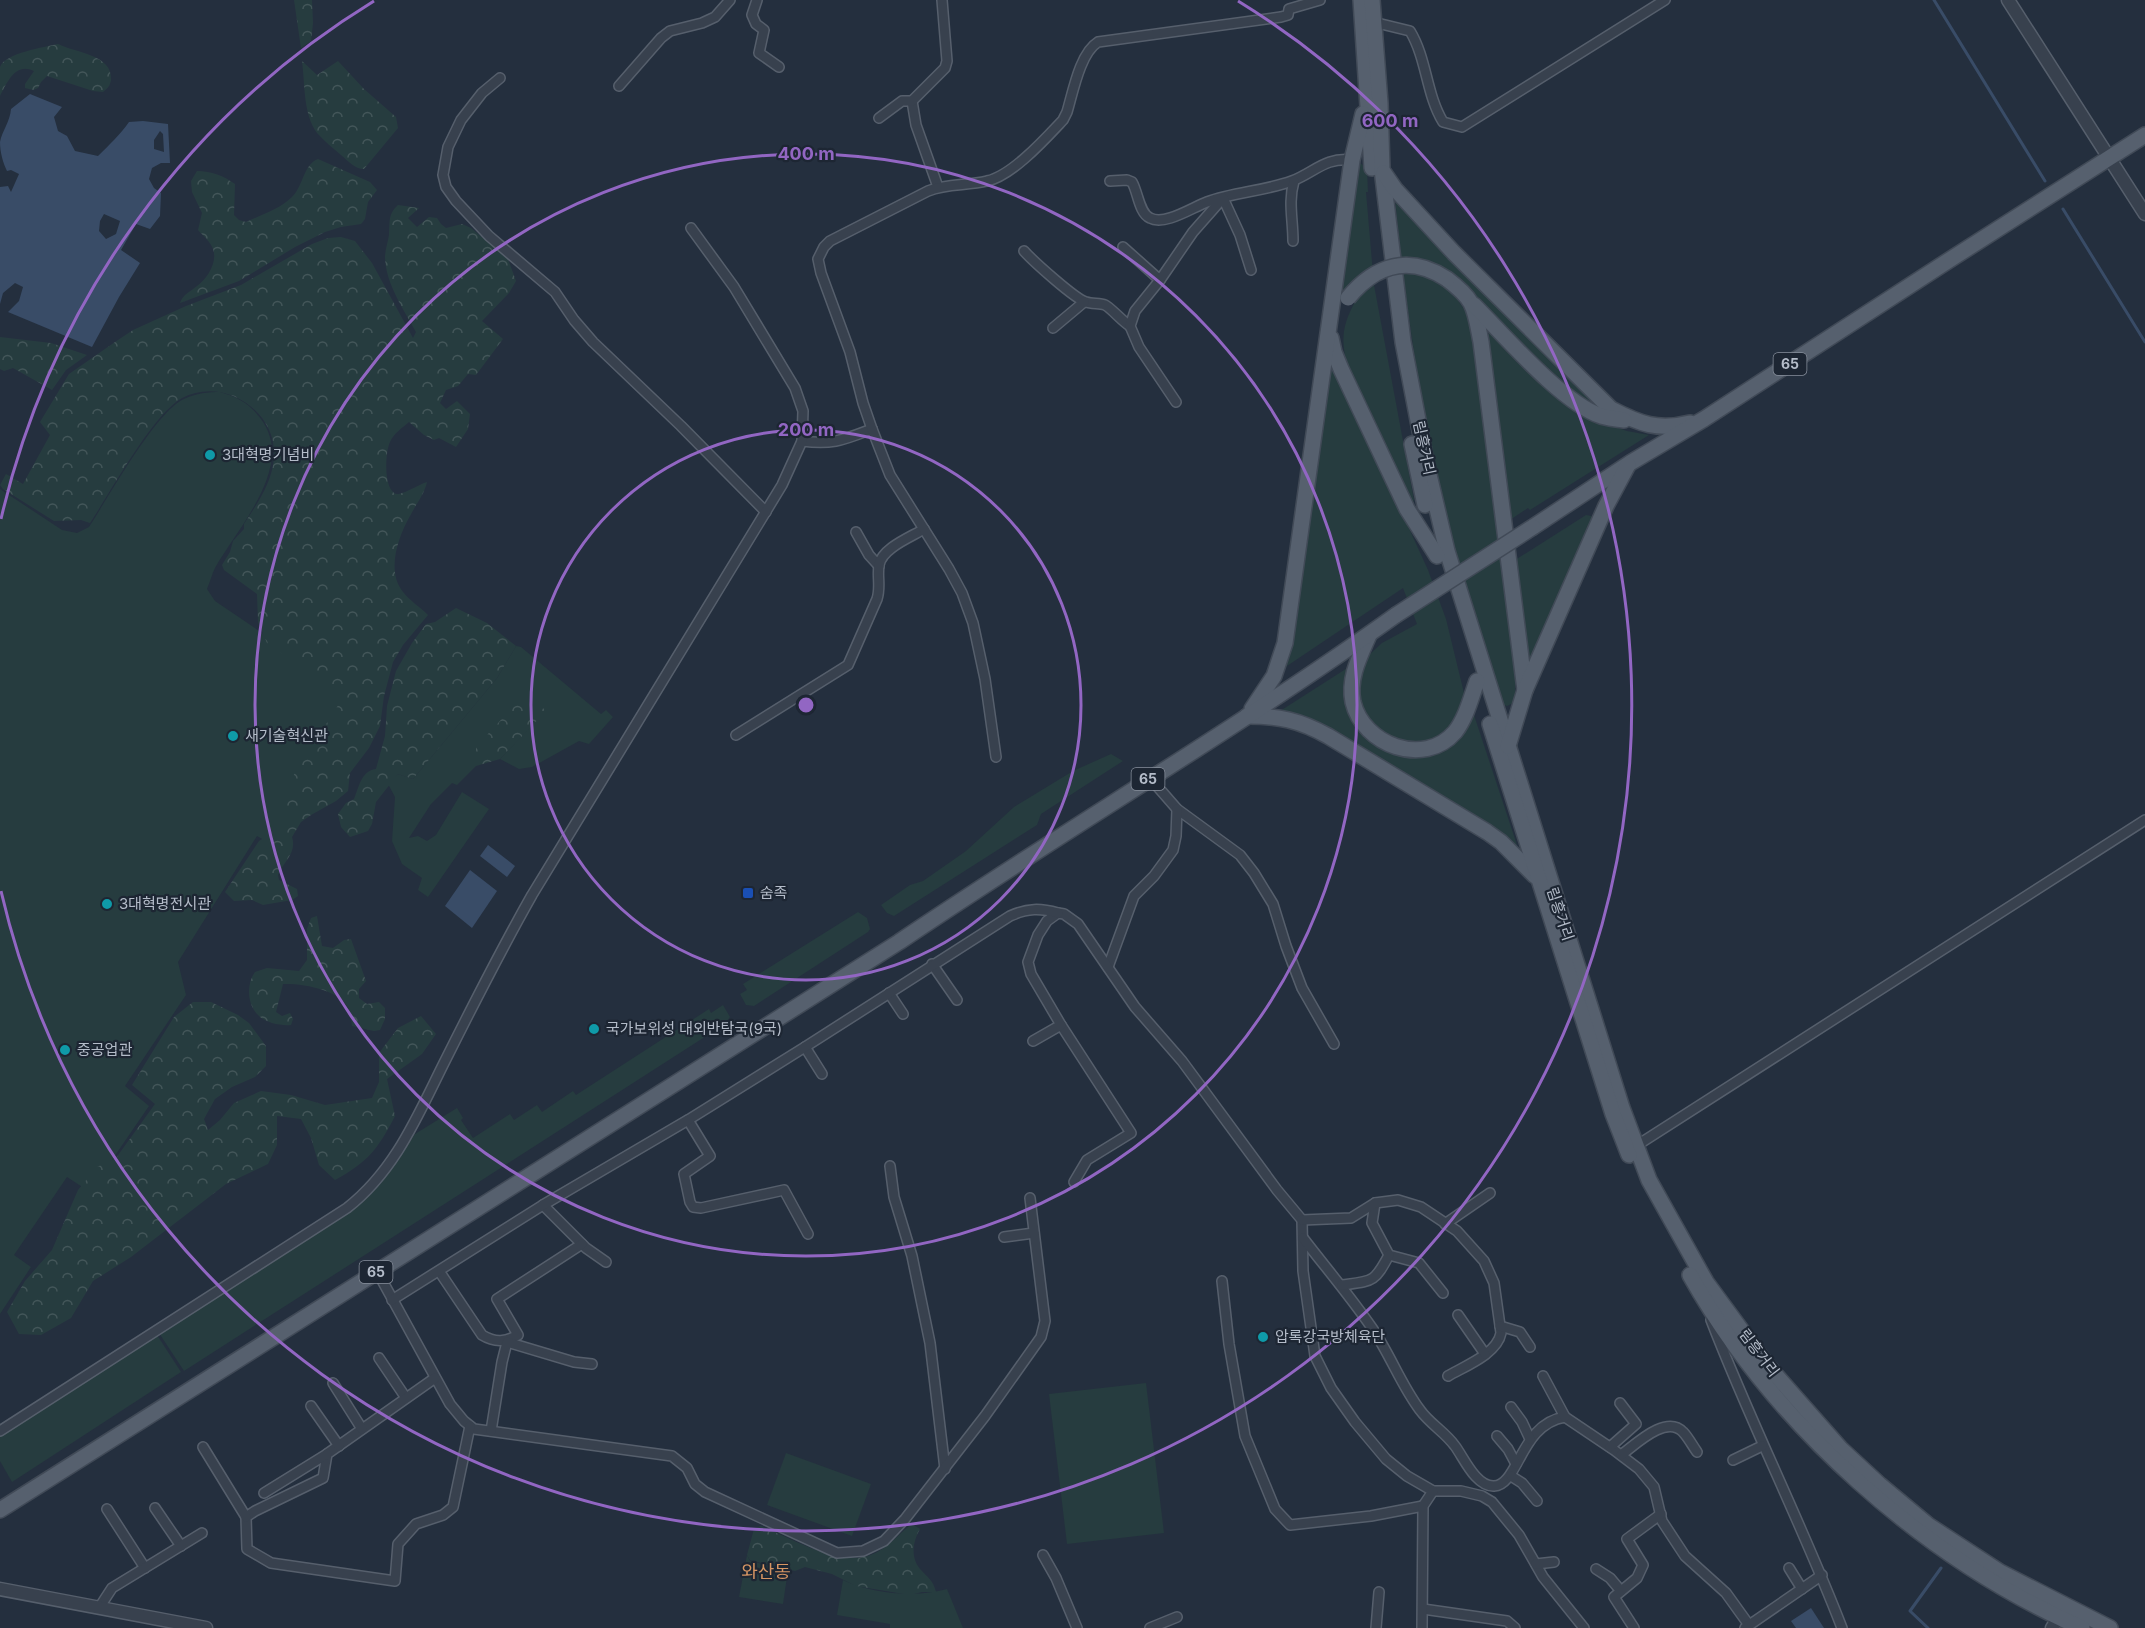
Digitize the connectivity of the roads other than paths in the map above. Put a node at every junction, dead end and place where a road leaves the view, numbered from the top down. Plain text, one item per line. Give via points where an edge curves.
1 (730, 0) edge
2 (757, 0) edge
3 (942, 0) edge
4 (1320, 0) edge
5 (1361, 0) edge
6 (1372, 0) edge
7 (1665, 0) edge
8 (2008, 0) edge
9 (1373, 22) junction
10 (779, 67) dead end
11 (500, 78) dead end
12 (618, 86) dead end
13 (912, 100) junction
14 (1367, 101) junction
15 (879, 118) dead end
16 (2145, 135) edge
17 (2109, 159) junction
18 (1352, 160) junction
19 (1382, 169) junction
20 (1110, 181) dead end
21 (1294, 181) junction
22 (938, 187) junction
23 (1223, 198) junction
24 (2145, 214) edge
25 (691, 228) dead end
26 (1293, 241) dead end
27 (1123, 247) dead end
28 (1024, 251) dead end
29 (1251, 270) dead end
30 (1160, 280) junction
31 (1084, 302) junction
32 (1474, 305) junction
33 (1131, 326) junction
34 (1053, 328) dead end
35 (1330, 332) junction
36 (1176, 402) dead end
37 (1704, 419) junction
38 (1635, 422) junction
39 (872, 429) junction
40 (802, 441) junction
41 (1630, 463) junction
42 (766, 513) junction
43 (924, 529) junction
44 (856, 532) dead end
45 (1437, 556) junction
46 (879, 566) junction
47 (1369, 634) junction
48 (1477, 681) junction
49 (1525, 690) junction
50 (1247, 716) junction
51 (736, 735) dead end
52 (1508, 746) junction
53 (996, 757) dead end
54 (1150, 778) junction
55 (1177, 809) junction
56 (2145, 820) edge
57 (1537, 878) junction
58 (1058, 913) junction
59 (932, 964) junction
60 (1108, 968) junction
61 (890, 993) junction
62 (957, 1000) dead end
63 (903, 1014) dead end
64 (1061, 1025) junction
65 (1032, 1041) dead end
66 (1334, 1044) dead end
67 (805, 1047) junction
68 (822, 1074) dead end
69 (688, 1120) junction
70 (1636, 1146) junction
71 (890, 1166) dead end
72 (1074, 1182) dead end
73 (1490, 1193) dead end
74 (1029, 1198) dead end
75 (1375, 1203) junction
76 (543, 1205) junction
77 (1302, 1220) junction
78 (1445, 1224) junction
79 (1034, 1233) junction
80 (808, 1234) dead end
81 (1004, 1237) dead end
82 (1302, 1238) junction
83 (582, 1244) junction
84 (1389, 1255) junction
85 (606, 1262) dead end
86 (377, 1271) junction
87 (439, 1271) junction
88 (1222, 1281) dead end
89 (1342, 1285) junction
90 (1443, 1293) dead end
91 (1703, 1298) junction
92 (392, 1300) junction
93 (1458, 1315) dead end
94 (1500, 1326) junction
95 (507, 1342) junction
96 (1530, 1347) dead end
97 (1485, 1354) junction
98 (379, 1358) dead end
99 (592, 1364) dead end
100 (1448, 1376) dead end
101 (1543, 1376) dead end
102 (435, 1378) junction
103 (333, 1383) dead end
104 (406, 1398) junction
105 (1620, 1403) dead end
106 (311, 1406) dead end
107 (1511, 1407) dead end
108 (1565, 1417) junction
109 (470, 1426) junction
110 (362, 1429) junction
111 (0, 1431) edge
112 (491, 1431) junction
113 (1497, 1436) dead end
114 (1530, 1439) junction
115 (339, 1446) junction
116 (1762, 1446) junction
117 (203, 1447) dead end
118 (1610, 1447) junction
119 (1697, 1452) dead end
120 (327, 1454) junction
121 (1621, 1455) junction
122 (1733, 1460) dead end
123 (1516, 1464) junction
124 (945, 1469) junction
125 (1511, 1476) junction
126 (1433, 1491) junction
127 (264, 1493) dead end
128 (1537, 1501) dead end
129 (1423, 1506) junction
130 (155, 1508) dead end
131 (107, 1509) dead end
132 (0, 1510) edge
133 (1661, 1514) junction
134 (246, 1517) junction
135 (202, 1533) dead end
136 (181, 1546) junction
137 (1043, 1556) dead end
138 (1554, 1562) dead end
139 (1536, 1564) junction
140 (145, 1568) junction
141 (1789, 1568) dead end
142 (1596, 1569) dead end
143 (1821, 1575) junction
144 (0, 1589) edge
145 (1802, 1589) junction
146 (1621, 1591) junction
147 (1379, 1592) dead end
148 (99, 1608) junction
149 (1423, 1609) junction
150 (1177, 1617) dead end
151 (2055, 1623) edge
152 (1747, 1627) edge
153 (206, 1628) edge
154 (1077, 1628) edge
155 (1150, 1628) edge
156 (1376, 1628) edge
157 (1422, 1628) edge
158 (1515, 1628) edge
159 (1584, 1628) edge
160 (1634, 1628) edge
161 (1842, 1628) edge
162 (2082, 1628) edge
163 (2110, 1628) edge

1 - 12 street via 714,17 670,31
2 - 10 street via 752,15 764,30 759,53
3 - 13 street via 948,61
4 - 22 street via 1289,9 1288,15 1281,17 1098,42 1083,59 1063,120 1015,165 988,181
5 - 14 main road, 림흥거리
6 - 9 main road, 림흥거리
7 - 9 street via 1462,127 1443,122 1435,109 1418,44 1410,31
8 - 17 street
9 - 19 main road, 림흥거리
11 - 42 street via 461,120 448,147 443,175 446,187 489,236 555,292 593,342
13 - 15 street via 902,101
13 - 22 street via 916,125
14 - 18 main road
14 - 45 main road, 림흥거리 via 1393,342
16 - 17 main road, 65
17 - 24 street
17 - 37 main road, 65
18 - 21 street via 1331,161
18 - 35 main road
19 - 38 main road via 1395,189 1454,253 1586,386 1611,409
19 - 52 main road, 림흥거리 via 1403,342 1426,462 1447,551
20 - 23 street via 1132,182 1144,213 1157,220
21 - 23 street
21 - 26 street via 1289,196
22 - 39 street via 830,241 818,259
23 - 29 street
23 - 30 street via 1193,231
25 - 40 street via 734,287 795,388 803,411
27 - 30 street
28 - 31 street via 1041,270
30 - 33 street via 1135,311
31 - 33 street via 1107,305
31 - 34 street
32 - 35 main road, bridge via 1461,289 1435,272 1411,265 1389,268 1368,277 1348,298
32 - 38 main road via 1562,392 1584,408 1601,416
32 - 49 main road
33 - 36 street via 1139,347
35 - 45 main road via 1334,352 1407,509
35 - 50 main road via 1285,643 1274,676
37 - 38 main road via 1674,427
37 - 41 main road, 65
39 - 40 street via 839,442
39 - 43 street via 890,475
40 - 42 street
41 - 47 main road, 65, bridge
41 - 49 main road via 1606,506
42 - 111 street via 532,895 405,1141 374,1185 347,1208
43 - 46 street via 887,551
43 - 53 street via 962,592 973,623
44 - 46 street
45 - 48 main road, 림흥거리
46 - 51 street via 880,589 848,665
47 - 48 main road via 1354,673 1353,703 1360,720 1386,743 1415,751 1453,734
47 - 50 main road, 65
48 - 57 main road, 림흥거리
49 - 52 main road
50 - 54 main road, 65
50 - 57 main road via 1285,718 1328,736 1487,832
52 - 70 main road, 림흥거리
54 - 55 street
54 - 86 main road, 65 via 899,942
55 - 60 street via 1173,850 1134,896
55 - 66 street via 1240,855 1254,873 1273,904 1302,988
56 - 70 street
57 - 91 main road, 림흥거리 via 1612,1114 1641,1185
58 - 59 street via 1024,910
58 - 60 street via 1078,924
58 - 64 street via 1038,935 1028,962
59 - 61 street
59 - 62 street
60 - 77 street
61 - 63 street
61 - 67 street
64 - 65 street
64 - 72 street via 1131,1133 1087,1160
67 - 68 street
67 - 69 street
69 - 76 street
69 - 80 street via 710,1156 684,1174 693,1208 784,1190
70 - 163 main road, 림흥거리 via 1649,1180 1706,1282 1767,1365 1840,1448 1928,1525 2000,1572
71 - 124 street via 930,1343
73 - 78 street
74 - 79 street
75 - 77 street via 1351,1218
75 - 78 street via 1398,1200 1421,1207
75 - 84 street via 1372,1223
76 - 83 street
76 - 87 street
77 - 82 street
78 - 94 street via 1484,1261 1494,1282
79 - 81 street
79 - 124 street via 1045,1321 1041,1337
82 - 89 street
82 - 126 street via 1315,1356 1330,1388 1386,1459
83 - 85 street
83 - 95 street via 497,1299 518,1335
84 - 89 street via 1380,1273 1370,1281
84 - 90 street via 1419,1263
86 - 92 street
86 - 132 main road, 65
87 - 92 street
87 - 95 street via 482,1335
88 - 129 street via 1245,1436 1275,1509 1290,1525
89 - 125 street via 1374,1330 1419,1410 1453,1443 1479,1481 1492,1487 1504,1484
91 - 116 street
91 - 151 main road, 림흥거리 via 1759,1377 1851,1475 1922,1533
92 - 102 street
93 - 97 street
94 - 96 street via 1520,1332
94 - 97 street via 1500,1340
95 - 99 street
95 - 112 street
97 - 100 street
98 - 104 street
101 - 108 street
102 - 104 street
102 - 109 street via 450,1404
103 - 110 street
104 - 110 street
105 - 118 street via 1636,1425
106 - 115 street
107 - 114 street
108 - 114 street via 1556,1419
108 - 118 street
109 - 112 street
109 - 134 street via 453,1507 443,1515 416,1524 398,1544 395,1581 271,1563 247,1549
110 - 115 street
112 - 124 street via 672,1456 705,1492 837,1553 863,1551 884,1541
113 - 123 street
114 - 123 street
115 - 120 street
116 - 122 street
116 - 143 street
117 - 134 street
118 - 121 street
119 - 121 street via 1682,1430 1674,1426 1660,1428
120 - 127 street
120 - 134 street via 323,1478
121 - 133 street via 1654,1487
123 - 125 street
125 - 128 street
126 - 129 street
126 - 139 street via 1461,1491 1492,1502
129 - 149 street
130 - 136 street
131 - 140 street
133 - 146 street via 1627,1539 1643,1565 1637,1578
133 - 152 street via 1685,1556 1726,1593
135 - 136 street
136 - 140 street
137 - 154 street
138 - 139 street
139 - 159 street
140 - 148 street via 112,1588
141 - 145 street
142 - 146 street
143 - 145 street
143 - 161 street
144 - 148 street
145 - 152 street
146 - 160 street via 1614,1597
147 - 156 street
148 - 153 street
149 - 157 street
149 - 158 street via 1508,1621
150 - 155 street
151 - 162 main road, 림흥거리

